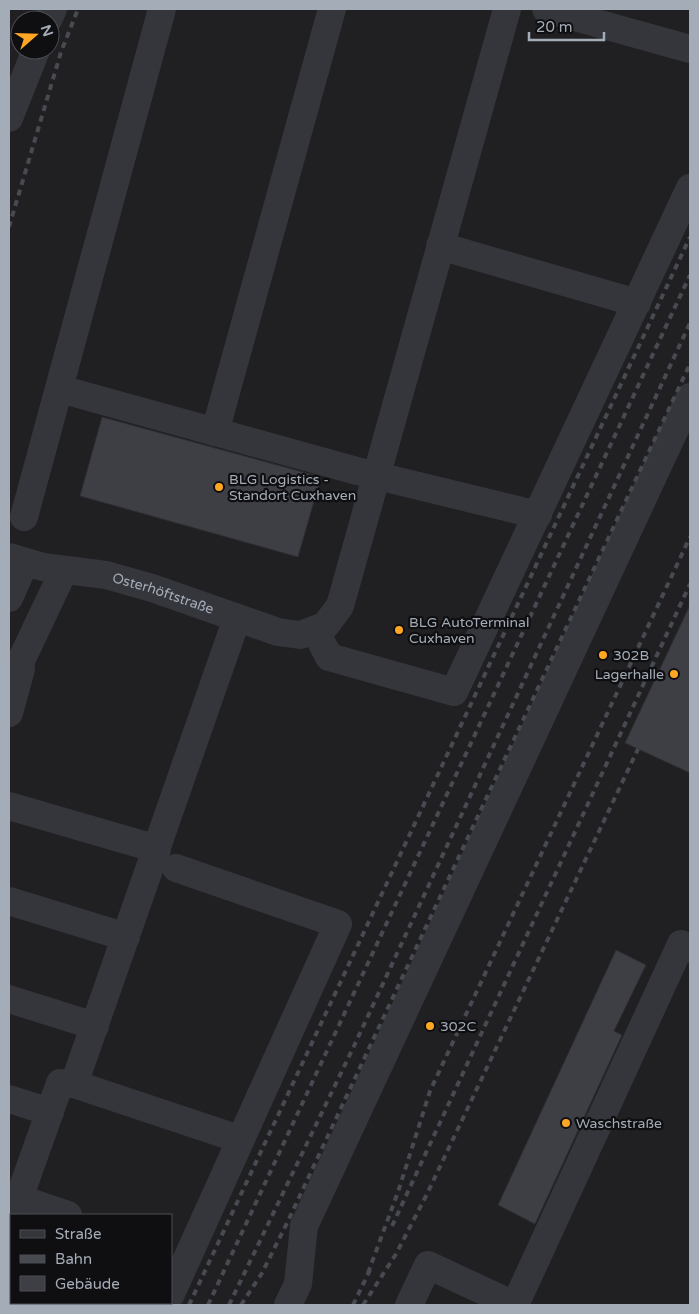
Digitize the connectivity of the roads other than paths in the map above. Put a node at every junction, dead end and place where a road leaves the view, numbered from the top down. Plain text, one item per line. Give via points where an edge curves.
1 (162, 9) edge
2 (332, 9) edge
3 (507, 9) edge
4 (546, 9) edge
5 (690, 49) edge
6 (32, 60) edge
7 (9, 118) edge
8 (690, 188) edge
9 (440, 246) junction
10 (637, 303) junction
11 (60, 389) junction
12 (690, 397) edge
13 (215, 432) junction
14 (377, 474) junction
15 (538, 515) junction
16 (24, 517) dead end
17 (17, 559) edge
18 (64, 570) junction
19 (9, 598) edge
20 (237, 618) junction
21 (315, 630) junction
22 (26, 653) junction
23 (9, 686) edge
24 (9, 714) edge
25 (9, 806) edge
26 (156, 849) junction
27 (176, 868) dead end
28 (9, 900) edge
29 (126, 937) junction
30 (690, 948) edge
31 (9, 1000) edge
32 (95, 1026) junction
33 (74, 1084) junction
34 (9, 1099) edge
35 (50, 1112) junction
36 (239, 1139) junction
37 (13, 1207) edge
38 (61, 1214) edge
39 (180, 1254) edge
40 (172, 1290) edge
41 (288, 1305) edge
42 (409, 1305) edge
43 (515, 1305) edge

1 - 11 street
2 - 13 street
3 - 9 street
4 - 5 street
6 - 7 street
8 - 10 street
9 - 10 street
9 - 14 street
10 - 15 street
11 - 13 street
11 - 16 street
12 - 41 street via 304,1226 298,1284
13 - 14 street
14 - 15 street
14 - 21 street via 340,606 325,626
15 - 21 street via 454,692 329,657
17 - 18 street, Osterhöftstraße
17 - 19 street
18 - 20 street, Osterhöftstraße via 106,575
18 - 22 street
20 - 21 street, Osterhöftstraße via 278,632 300,635
20 - 26 street
22 - 23 street
22 - 24 street
25 - 26 street
26 - 29 street
27 - 36 street via 338,924
28 - 29 street
29 - 32 street
30 - 43 street via 681,944
31 - 32 street
32 - 33 street
33 - 35 street via 60,1083
33 - 36 street
34 - 35 street
35 - 37 street
36 - 39 street via 233,1160
37 - 38 street
39 - 40 street
42 - 43 street via 428,1265

